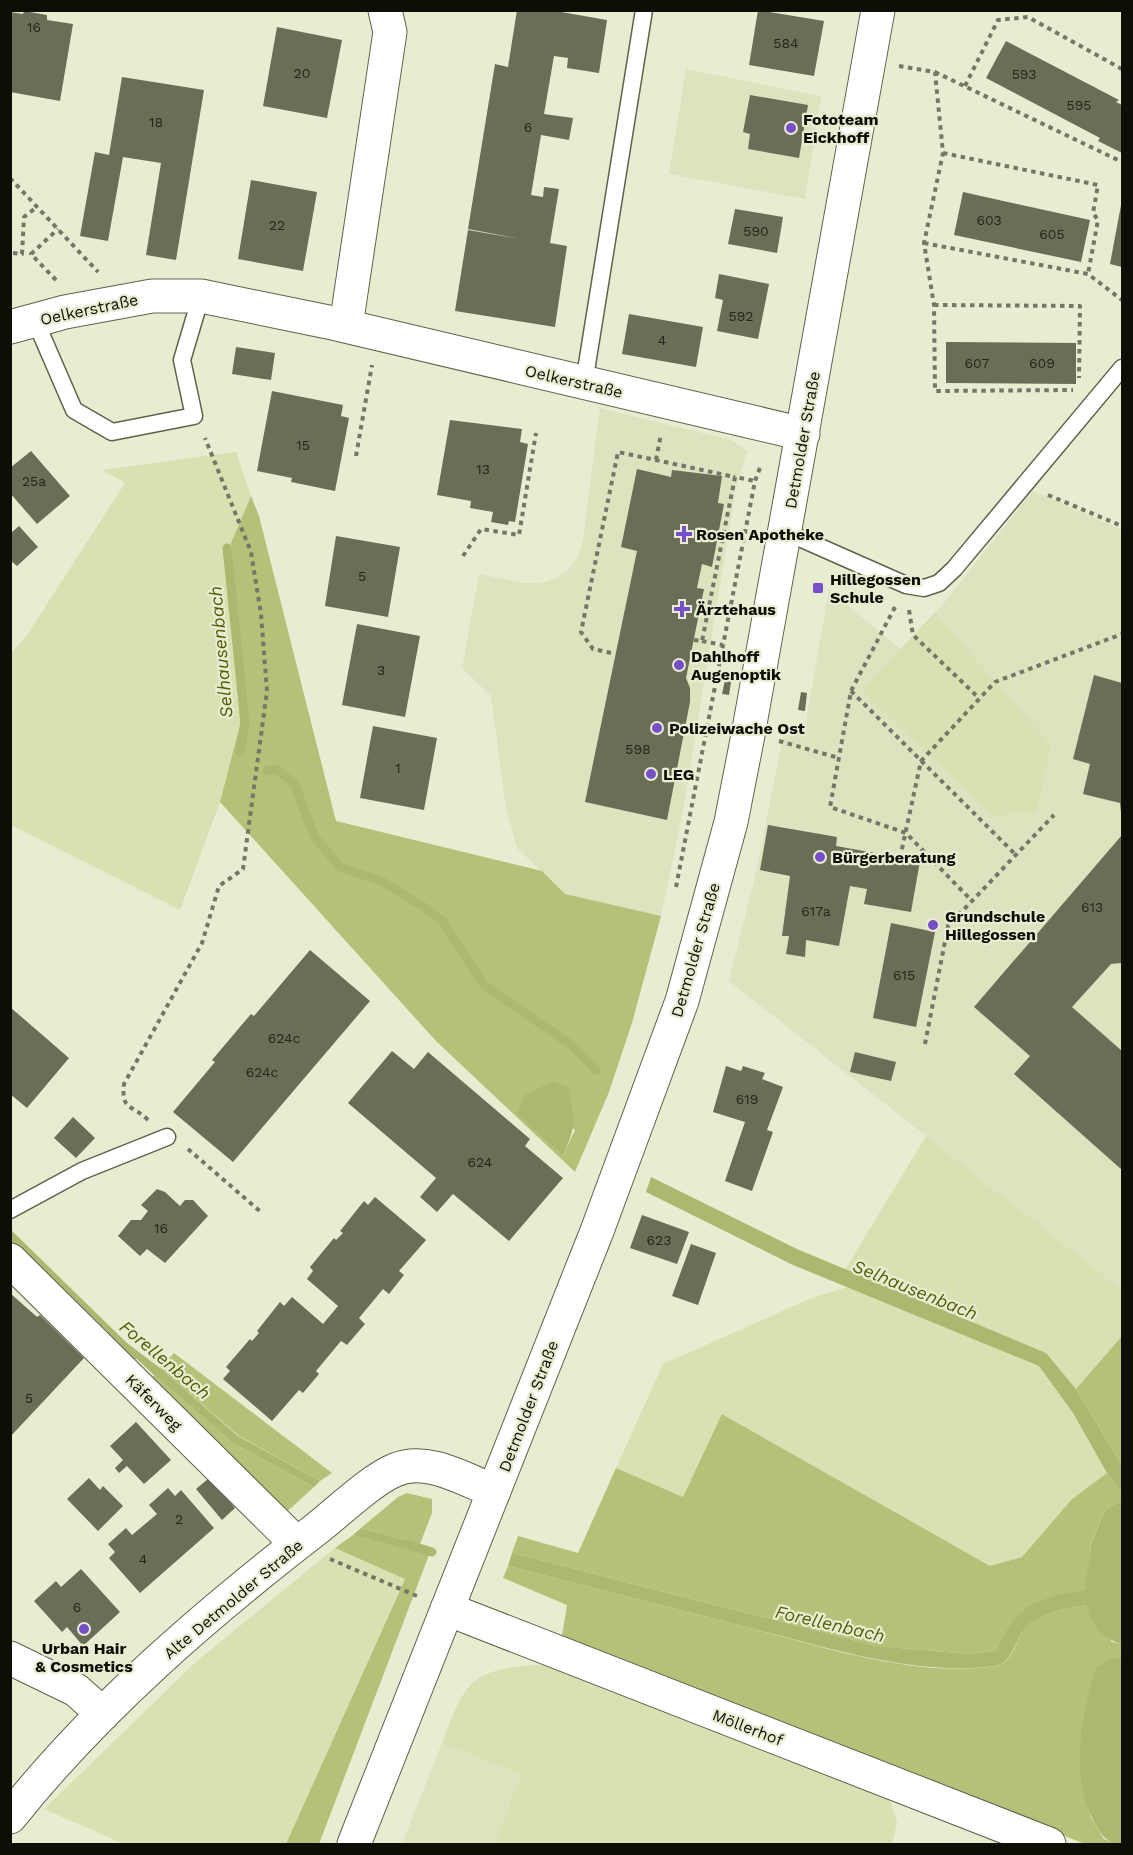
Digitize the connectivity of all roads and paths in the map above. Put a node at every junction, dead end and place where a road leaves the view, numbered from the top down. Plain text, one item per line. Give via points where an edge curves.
1 (385, 10) edge
2 (644, 10) edge
3 (878, 10) edge
4 (869, 61) junction
5 (1122, 69) edge
6 (934, 72) junction
7 (965, 86) junction
8 (943, 153) junction
9 (1122, 162) edge
10 (10, 178) edge
11 (37, 207) junction
12 (58, 229) junction
13 (924, 243) junction
14 (13, 254) dead end
15 (22, 254) junction
16 (31, 254) junction
17 (1088, 274) junction
18 (201, 296) junction
19 (1122, 300) edge
20 (110, 303) junction
21 (934, 305) junction
22 (37, 320) edge
23 (346, 326) junction
24 (378, 334) junction
25 (1122, 368) edge
26 (584, 383) junction
27 (194, 416) junction
28 (792, 431) junction
29 (536, 433) dead end
30 (356, 456) dead end
31 (735, 477) junction
32 (755, 481) junction
33 (1025, 486) junction
34 (1122, 526) edge
35 (786, 532) junction
36 (463, 556) dead end
37 (906, 585) junction
38 (1122, 634) edge
39 (694, 640) dead end
40 (702, 641) junction
41 (723, 645) junction
42 (611, 653) dead end
43 (851, 691) junction
44 (979, 698) junction
45 (921, 760) junction
46 (1054, 815) dead end
47 (906, 833) junction
48 (1016, 855) junction
49 (900, 858) dead end
50 (675, 896) dead end
51 (972, 901) junction
52 (925, 1044) dead end
53 (167, 1137) junction
54 (10, 1210) edge
55 (262, 1213) dead end
56 (10, 1260) edge
57 (494, 1491) junction
58 (297, 1544) junction
59 (447, 1609) junction
60 (10, 1658) edge
61 (103, 1714) junction
62 (10, 1817) edge
63 (354, 1845) edge
64 (1049, 1845) edge

1 - 23 street via 390,32
2 - 26 lane
3 - 4 street, Detmolder Straße
4 - 6 path
4 - 28 street, Detmolder Straße
5 - 7 path via 1028,17 998,20
6 - 7 path
6 - 8 path
7 - 9 path
8 - 13 path
8 - 17 path via 1098,185 1093,213 1098,220
10 - 11 path
11 - 12 path
11 - 15 path via 24,217
12 - 16 path
12 - 20 path via 99,274
13 - 17 path
13 - 21 path
14 - 15 path
15 - 16 path
16 - 22 path via 56,280
17 - 19 path
18 - 20 street, Oelkerstraße via 152,296
18 - 23 street, Oelkerstraße
18 - 27 lane via 182,360
20 - 22 street, Oelkerstraße
21 - 21 path via 935,391 1079,390 1080,306
22 - 27 lane via 75,410 102,427 112,432
23 - 24 street, Oelkerstraße
24 - 26 street, Oelkerstraße
24 - 30 path
25 - 33 lane
26 - 28 street, Oelkerstraße
27 - 53 path via 251,552 267,691 243,869 219,886 202,943 124,1084 122,1098 126,1106 142,1114
28 - 32 path via 762,462
28 - 35 street, Detmolder Straße
29 - 36 path via 519,535 481,529
31 - 32 path
31 - 40 path
31 - 42 path via 618,452 581,632 593,649
32 - 41 path
33 - 34 path
33 - 37 lane via 939,584 924,588
35 - 37 lane
35 - 57 street, Detmolder Straße via 731,822 682,1001 601,1221
37 - 43 path
37 - 44 path via 913,635
38 - 44 path via 995,682
39 - 40 path
40 - 41 path
41 - 50 path
43 - 45 path
43 - 47 path via 830,807
44 - 45 path
45 - 47 path
45 - 48 path
46 - 48 path
47 - 49 path
47 - 51 path
48 - 51 path
51 - 52 path via 948,926
53 - 54 lane via 82,1171
53 - 55 path via 193,1152
56 - 58 street, Käferweg
57 - 58 street, Alte Detmolder Straße via 419,1464 395,1470
57 - 59 street, Detmolder Straße
58 - 59 path
58 - 61 street, Alte Detmolder Straße via 177,1645
59 - 63 street, Detmolder Straße
59 - 64 street, Möllerhof
60 - 61 street via 76,1690
61 - 62 street, Alte Detmolder Straße

